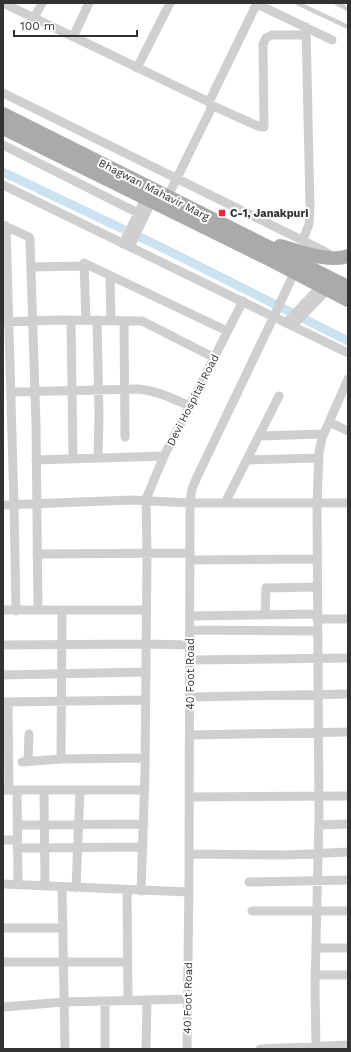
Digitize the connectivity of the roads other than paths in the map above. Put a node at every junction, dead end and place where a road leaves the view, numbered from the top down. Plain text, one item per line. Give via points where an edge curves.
1 (42, 3) edge
2 (89, 3) edge
3 (170, 3) edge
4 (257, 3) edge
5 (296, 3) edge
6 (336, 3) edge
7 (4, 7) edge
8 (348, 9) edge
9 (34, 18) junction
10 (348, 27) edge
11 (306, 31) junction
12 (73, 37) junction
13 (332, 40) dead end
14 (137, 68) junction
15 (3, 93) edge
16 (210, 104) junction
17 (3, 114) edge
18 (3, 128) edge
19 (3, 145) edge
20 (176, 179) junction
21 (3, 185) edge
22 (168, 196) junction
23 (148, 200) junction
24 (139, 217) junction
25 (5, 226) edge
26 (252, 238) junction
27 (303, 240) junction
28 (128, 242) junction
29 (341, 257) edge
30 (84, 266) junction
31 (31, 267) junction
32 (296, 274) junction
33 (110, 276) junction
34 (348, 287) edge
35 (324, 288) junction
36 (348, 300) edge
37 (243, 301) junction
38 (285, 319) junction
39 (71, 320) junction
40 (86, 320) junction
41 (97, 320) junction
42 (110, 320) junction
43 (33, 321) junction
44 (124, 321) junction
45 (6, 322) edge
46 (227, 331) junction
47 (348, 353) edge
48 (214, 358) junction
49 (348, 379) edge
50 (124, 389) junction
51 (72, 390) junction
52 (98, 390) junction
53 (35, 391) junction
54 (11, 392) junction
55 (280, 396) dead end
56 (344, 397) edge
57 (190, 406) junction
58 (329, 422) junction
59 (348, 432) edge
60 (323, 434) junction
61 (259, 436) junction
62 (125, 437) dead end
63 (164, 456) junction
64 (98, 457) junction
65 (73, 458) junction
66 (319, 458) junction
67 (36, 460) junction
68 (247, 460) junction
69 (146, 500) junction
70 (190, 503) junction
71 (225, 503) junction
72 (348, 503) edge
73 (37, 504) junction
74 (317, 504) junction
75 (3, 505) edge
76 (14, 505) junction
77 (147, 553) junction
78 (37, 554) junction
79 (190, 556) junction
80 (317, 559) junction
81 (317, 588) junction
82 (3, 610) edge
83 (38, 610) junction
84 (62, 610) junction
85 (146, 610) junction
86 (16, 611) junction
87 (264, 615) junction
88 (190, 616) junction
89 (317, 617) junction
90 (348, 619) edge
91 (190, 630) junction
92 (317, 631) junction
93 (146, 644) junction
94 (3, 645) edge
95 (62, 645) junction
96 (190, 645) junction
97 (348, 658) edge
98 (317, 659) junction
99 (190, 660) junction
100 (146, 672) junction
101 (61, 674) junction
102 (3, 675) edge
103 (318, 694) junction
104 (348, 694) edge
105 (190, 698) junction
106 (145, 700) junction
107 (6, 702) edge
108 (61, 702) junction
109 (318, 732) junction
110 (348, 732) edge
111 (29, 734) dead end
112 (190, 735) junction
113 (145, 758) junction
114 (61, 759) junction
115 (9, 790) edge
116 (44, 790) junction
117 (80, 790) junction
118 (145, 790) junction
119 (348, 796) edge
120 (319, 797) junction
121 (190, 798) junction
122 (45, 824) junction
123 (79, 824) junction
124 (144, 824) junction
125 (348, 824) edge
126 (17, 825) junction
127 (319, 825) junction
128 (3, 840) edge
129 (17, 844) junction
130 (78, 847) junction
131 (143, 847) junction
132 (45, 848) junction
133 (348, 852) edge
134 (319, 853) junction
135 (189, 854) junction
136 (348, 880) edge
137 (317, 881) junction
138 (249, 882) dead end
139 (3, 884) edge
140 (18, 885) junction
141 (45, 886) junction
142 (62, 887) junction
143 (76, 888) junction
144 (127, 890) junction
145 (141, 891) junction
146 (189, 892) junction
147 (252, 911) dead end
148 (317, 911) junction
149 (348, 911) edge
150 (3, 928) edge
151 (63, 928) junction
152 (316, 948) junction
153 (348, 948) edge
154 (3, 962) edge
155 (64, 962) junction
156 (127, 962) junction
157 (315, 975) junction
158 (348, 975) edge
159 (188, 999) junction
160 (128, 1000) junction
161 (148, 1000) junction
162 (64, 1002) junction
163 (105, 1002) junction
164 (3, 1007) edge
165 (348, 1045) edge
166 (316, 1048) edge
167 (65, 1049) edge
168 (105, 1049) edge
169 (146, 1049) edge
170 (187, 1049) edge
171 (260, 1049) edge

1 - 9 street
2 - 12 street
3 - 14 street
4 - 11 street
4 - 16 street
5 - 10 lane
6 - 8 lane
7 - 9 street
9 - 12 street
11 - 13 street
11 - 16 street via 272,35 266,38 263,44 264,127
11 - 27 street via 310,207 309,224
12 - 14 street
14 - 16 street
15 - 20 street
16 - 20 street via 210,111
17 - 22 main road, Bhagwan Mahavir Marg
18 - 23 main road, Bhagwan Mahavir Marg
19 - 24 street
20 - 22 street
20 - 27 street
21 - 28 street
22 - 26 main road, Bhagwan Mahavir Marg
23 - 24 street
23 - 32 main road, Bhagwan Mahavir Marg
24 - 28 street
25 - 31 street via 30,239
25 - 45 street
26 - 29 main road via 322,257
26 - 34 main road, Bhagwan Mahavir Marg
27 - 29 street
28 - 37 street
30 - 31 street
30 - 33 street via 84,263
30 - 40 street
31 - 43 street
32 - 35 main road, Bhagwan Mahavir Marg
32 - 38 street, 40 Foot Road via 289,292
33 - 42 street
33 - 46 street
35 - 36 main road, Bhagwan Mahavir Marg
35 - 38 street via 309,304
37 - 38 street
37 - 46 street, Devi Hospital Road
38 - 47 street
38 - 70 street, 40 Foot Road via 197,477
39 - 40 street
39 - 43 street
39 - 51 street
40 - 41 street
41 - 42 street
41 - 52 street
42 - 44 street
43 - 45 street
43 - 53 street
44 - 48 street via 147,323
44 - 50 street
45 - 54 street
46 - 48 street, Devi Hospital Road
48 - 57 street, Devi Hospital Road
49 - 56 street
50 - 52 street
50 - 57 street via 151,390
50 - 62 street
51 - 52 street
51 - 53 street
51 - 65 street
52 - 64 street
53 - 54 street
53 - 67 street
54 - 76 street
55 - 61 street
56 - 58 street
57 - 63 street, Devi Hospital Road
58 - 59 street
58 - 60 street
60 - 61 street
60 - 66 street
61 - 68 street
63 - 64 street
63 - 69 street, Devi Hospital Road
64 - 65 street
65 - 67 street
66 - 68 street
66 - 74 street
67 - 73 street
68 - 71 street
69 - 70 street
69 - 73 street
69 - 77 street
70 - 71 street
70 - 79 street, 40 Foot Road
71 - 74 street
72 - 74 street
73 - 76 street
73 - 78 street
74 - 80 street
75 - 76 street
76 - 86 street
77 - 78 street
77 - 79 street
77 - 85 street
78 - 83 street
79 - 80 street
79 - 88 street, 40 Foot Road
80 - 81 street
81 - 87 street via 266,588
81 - 89 street
82 - 86 street
83 - 84 street
83 - 86 street
84 - 85 street
84 - 95 street
85 - 93 street
87 - 88 street
87 - 89 street
88 - 91 street, 40 Foot Road
89 - 90 street
89 - 92 street
91 - 92 street
91 - 96 street, 40 Foot Road
92 - 98 street
93 - 95 street
93 - 96 street
93 - 100 street
94 - 95 street
95 - 101 street
96 - 99 street, 40 Foot Road
97 - 98 street
98 - 99 street
98 - 103 street
99 - 105 street, 40 Foot Road
100 - 101 street
100 - 106 street
101 - 102 street
101 - 108 street
103 - 104 street
103 - 105 street
103 - 109 street
105 - 112 street, 40 Foot Road
106 - 108 street
106 - 113 street
107 - 108 street
107 - 115 street
108 - 114 street
109 - 110 street
109 - 112 street
109 - 120 street
111 - 114 street via 25,762
112 - 121 street, 40 Foot Road
113 - 114 street
113 - 118 street
115 - 116 street
115 - 126 street
116 - 117 street
116 - 122 street
117 - 118 street
117 - 123 street
118 - 124 street
119 - 120 street
120 - 121 street
120 - 127 street
121 - 135 street, 40 Foot Road
122 - 123 street
122 - 126 street
122 - 132 street
123 - 124 street
123 - 130 street
124 - 131 street
125 - 127 street
126 - 129 street
127 - 134 street
128 - 129 street
129 - 132 street
129 - 140 street
130 - 131 street
130 - 132 street
130 - 143 street
131 - 145 street
132 - 141 street
133 - 134 street
134 - 135 street
134 - 137 street
135 - 146 street, 40 Foot Road
136 - 137 street
137 - 138 street
137 - 148 street
139 - 140 street
140 - 141 street
141 - 142 street
142 - 143 street
142 - 151 street
143 - 144 street
144 - 145 street
144 - 156 street
145 - 146 street
146 - 159 street, 40 Foot Road
147 - 148 street
148 - 149 street
148 - 152 street
150 - 151 street
151 - 155 street
152 - 153 street
152 - 157 street
154 - 155 street
155 - 156 street
155 - 162 street
156 - 160 street
157 - 158 street
157 - 166 street
159 - 161 street
159 - 170 street, 40 Foot Road
160 - 161 street
160 - 163 street
161 - 169 street
162 - 163 street
162 - 164 street
162 - 167 street
163 - 168 street
165 - 166 street
166 - 171 street

